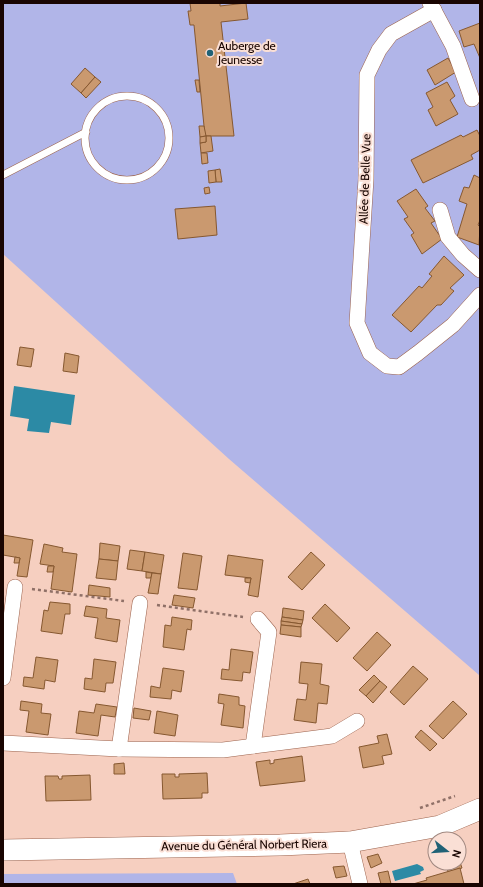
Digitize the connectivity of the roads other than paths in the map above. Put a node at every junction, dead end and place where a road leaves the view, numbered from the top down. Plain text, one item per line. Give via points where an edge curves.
1 (432, 6) edge
2 (472, 99) dead end
3 (86, 132) junction
4 (3, 175) edge
5 (440, 210) dead end
6 (480, 270) edge
7 (480, 295) edge
8 (14, 587) dead end
9 (140, 603) dead end
10 (258, 619) dead end
11 (3, 678) edge
12 (357, 721) dead end
13 (3, 743) edge
14 (253, 746) junction
15 (119, 749) junction
16 (480, 809) edge
17 (350, 842) junction
18 (3, 850) edge
19 (360, 884) edge

1 - 2 street via 453,46
1 - 7 street, Allée de Belle Vue via 391,34 378,50 367,75 366,179 357,323 370,353 387,366 399,367 453,325
3 - 3 lane via 86,146 91,159 100,170 112,177 125,180 139,178 152,172 162,162 168,150 167,122 160,110 136,96 122,96 109,100 98,108 90,119
3 - 4 lane
5 - 6 street via 448,237
8 - 11 street
9 - 15 street
10 - 14 street via 269,632
12 - 14 street via 332,736
13 - 15 street
14 - 15 street via 223,750
16 - 17 main road, Avenue du Général Norbert Riera via 440,826
17 - 18 main road, Avenue du Général Norbert Riera
17 - 19 street

